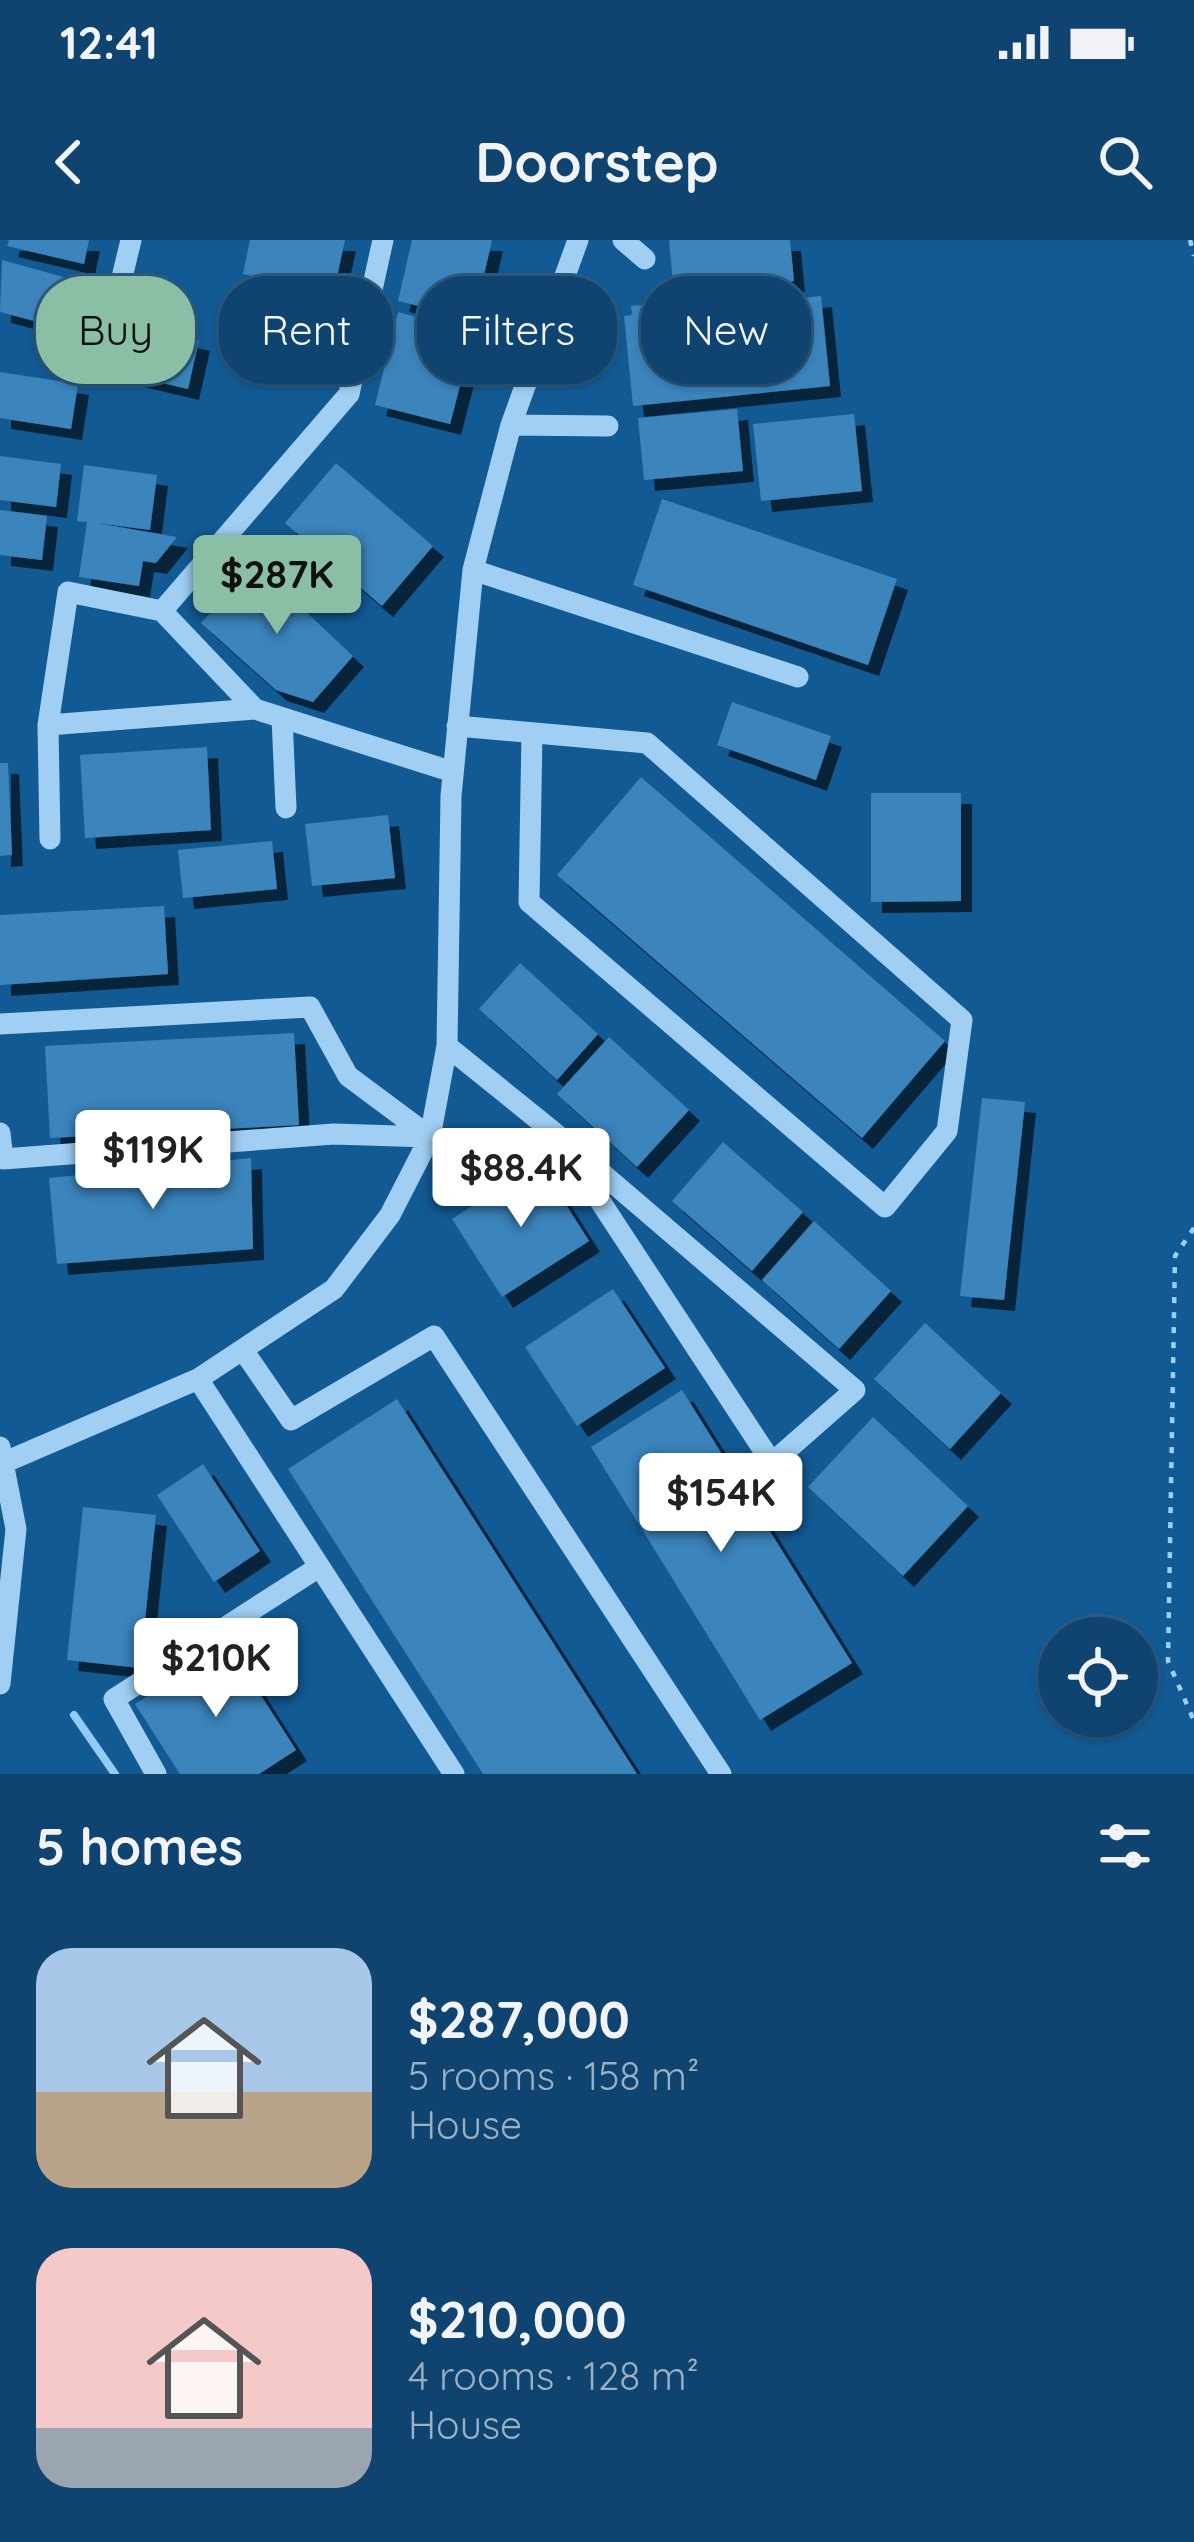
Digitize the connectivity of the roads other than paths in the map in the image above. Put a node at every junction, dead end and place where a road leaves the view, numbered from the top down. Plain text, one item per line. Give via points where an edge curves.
1 (131, 240) edge
2 (382, 240) edge
3 (578, 240) edge
4 (622, 240) edge
5 (645, 259) dead end
6 (122, 276) edge
7 (511, 424) junction
8 (608, 426) dead end
9 (473, 570) junction
10 (162, 611) junction
11 (798, 677) dead end
12 (255, 710) junction
13 (282, 718) junction
14 (48, 725) junction
15 (457, 726) junction
16 (532, 733) junction
17 (453, 772) junction
18 (286, 808) dead end
19 (50, 839) dead end
20 (0, 1024) edge
21 (447, 1046) junction
22 (0, 1133) edge
23 (556, 1134) junction
24 (430, 1137) junction
25 (242, 1350) junction
26 (198, 1379) junction
27 (2, 1455) edge
28 (0, 1487) edge
29 (319, 1567) junction
30 (0, 1684) edge
31 (155, 1774) edge
32 (454, 1774) edge
33 (721, 1774) edge

1 - 6 street
2 - 10 street via 349,394
3 - 7 street
4 - 5 street
7 - 8 street
7 - 9 street
9 - 11 street
9 - 15 street
10 - 12 street
10 - 14 street via 68,592
12 - 13 street
12 - 14 street
13 - 17 street
13 - 18 street
14 - 19 street
15 - 16 street
15 - 17 street
16 - 16 street via 647,743 962,1020 947,1131 885,1207 529,902
17 - 21 street
20 - 24 street via 310,1007 348,1076
21 - 23 street
21 - 24 street
22 - 24 street via 3,1160 334,1134
23 - 23 street via 855,1390 772,1463
24 - 25 street via 390,1216 334,1289
25 - 26 street
25 - 33 street via 291,1420 434,1336
26 - 27 street
26 - 29 street
27 - 28 street
27 - 30 street via 16,1529
29 - 31 street via 114,1700
29 - 32 street

